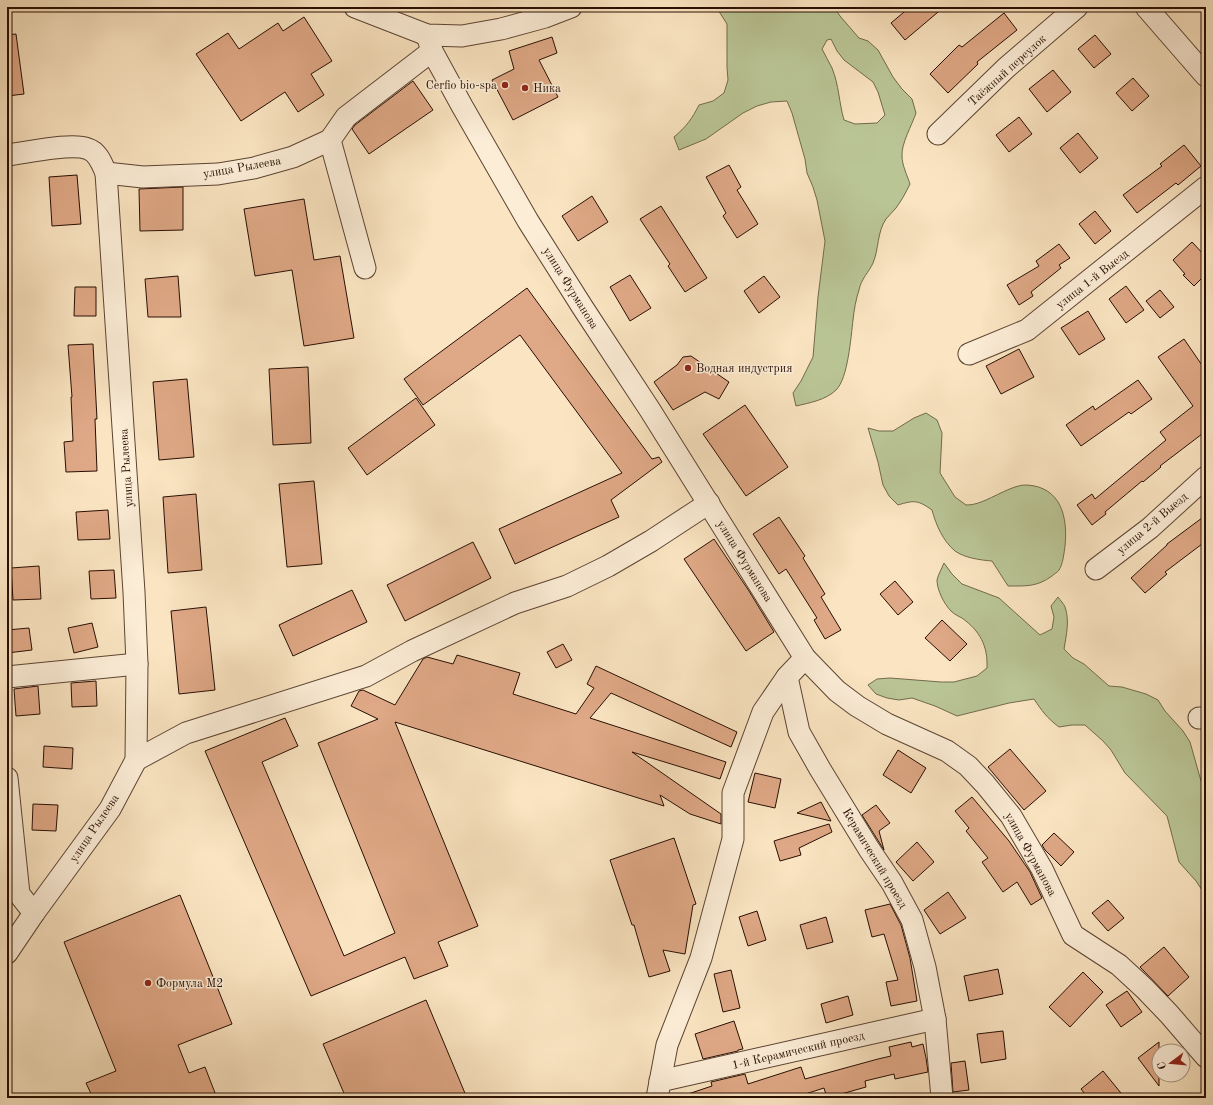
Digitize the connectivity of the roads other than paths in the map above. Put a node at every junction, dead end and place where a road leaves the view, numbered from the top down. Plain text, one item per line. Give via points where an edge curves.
1 (354, 7) edge
2 (571, 7) edge
3 (1077, 7) edge
4 (1146, 7) edge
5 (430, 43) junction
6 (1206, 76) edge
7 (938, 134) dead end
8 (330, 140) junction
9 (7, 155) edge
10 (106, 173) junction
11 (1206, 187) edge
12 (365, 268) dead end
13 (969, 354) dead end
14 (1206, 476) edge
15 (709, 503) junction
16 (1096, 569) dead end
17 (805, 658) junction
18 (137, 664) junction
19 (7, 677) edge
20 (787, 677) junction
21 (136, 760) junction
22 (7, 778) edge
23 (34, 913) junction
24 (7, 953) edge
25 (936, 1019) junction
26 (1206, 1057) edge
27 (659, 1090) edge
28 (942, 1098) edge

1 - 5 street
2 - 5 street via 501,29
3 - 7 street, Таёжный переулок via 1006,68
4 - 6 street
5 - 8 street via 346,117
5 - 15 street, улица Фурманова via 462,106 528,221
8 - 10 street, улица Рылеева via 293,158 218,174 143,177
8 - 12 street
9 - 10 street via 69,146 88,149 98,156
10 - 18 street, улица Рылеева
11 - 13 street, улица 1-й Выезд via 1027,330
14 - 16 street, улица 2-й Выезд via 1150,528
15 - 17 street, улица Фурманова
15 - 21 street via 651,541 567,586 515,603 412,651 366,676 186,733
17 - 20 street
17 - 26 street, улица Фурманова via 837,691 857,706 888,724 947,751 968,766 1011,816 1042,869 1073,935 1119,965 1145,988
18 - 19 street
18 - 21 street, улица Рылеева
20 - 25 street, Керамический проезд via 799,732 912,920
20 - 27 street via 763,712 733,793 733,839 701,958 667,1045
21 - 23 street, улица Рылеева via 110,809
22 - 23 street via 19,894
23 - 24 street, улица Рылеева
25 - 27 street, 1-й Керамический проезд
25 - 28 street, Керамический проезд

